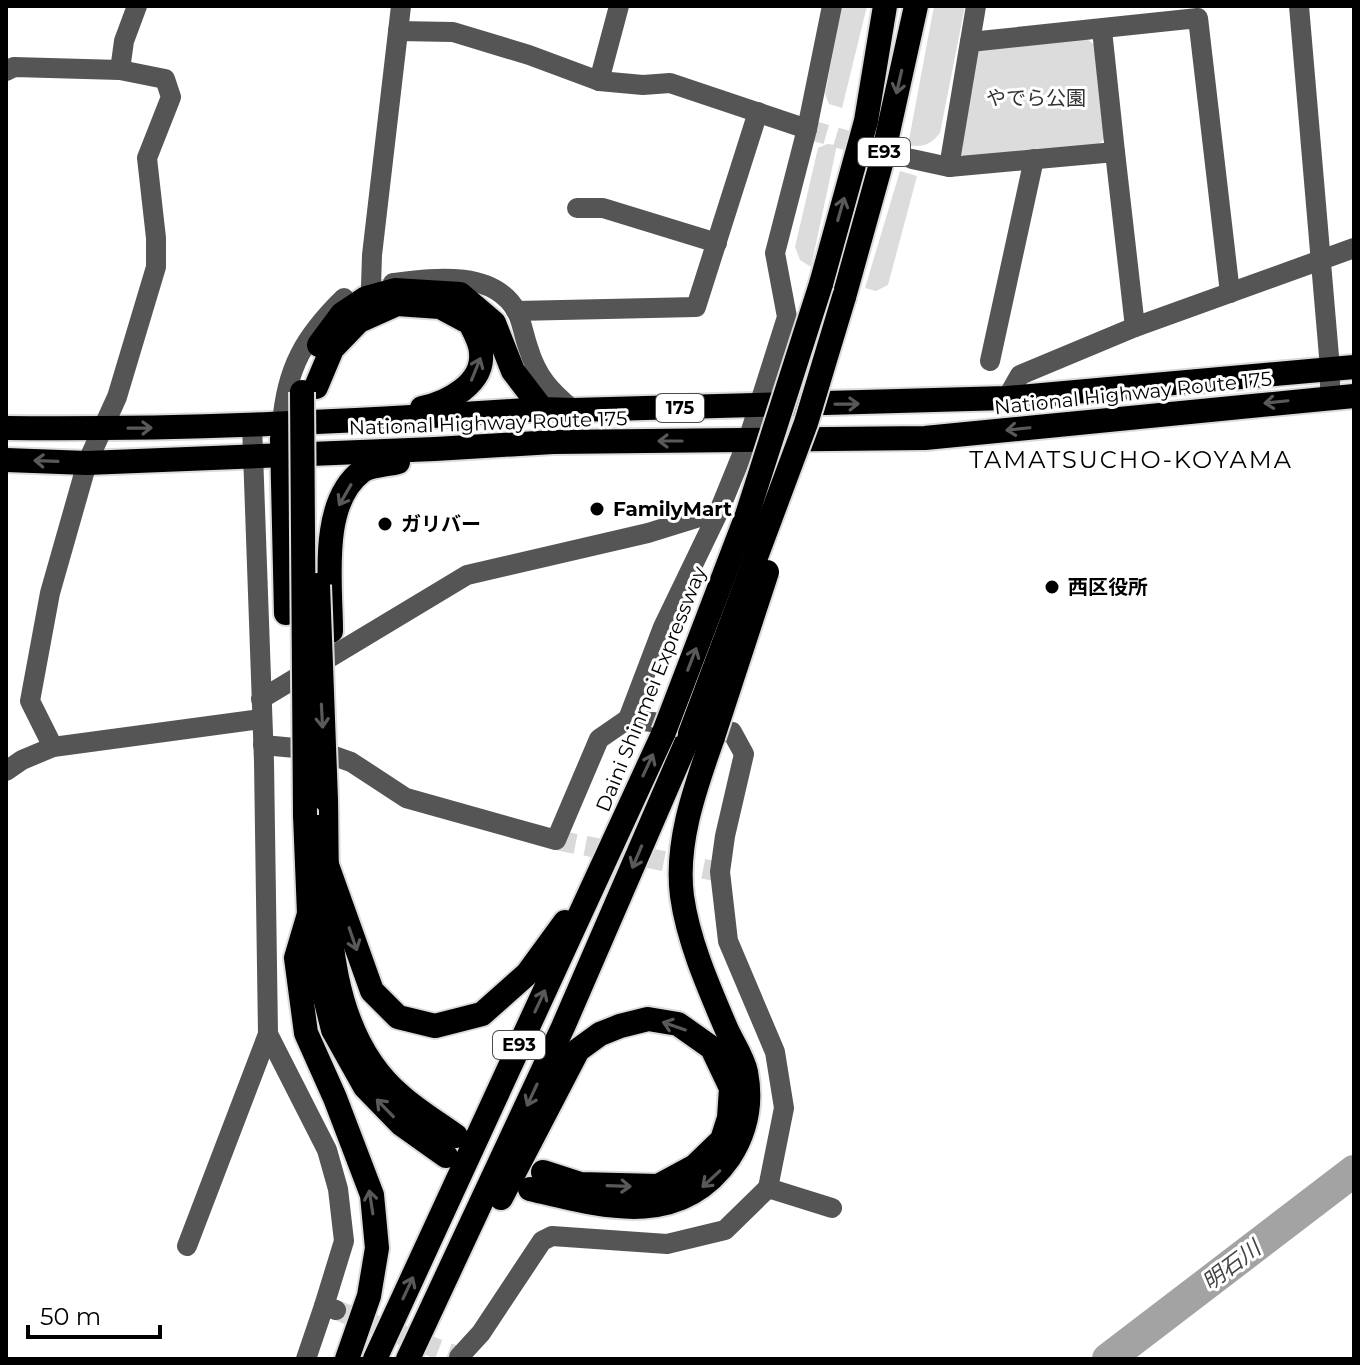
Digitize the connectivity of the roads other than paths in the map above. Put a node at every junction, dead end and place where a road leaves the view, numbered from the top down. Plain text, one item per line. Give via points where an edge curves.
1 (137, 6) edge
2 (401, 6) edge
3 (619, 6) edge
4 (832, 6) edge
5 (885, 6) edge
6 (916, 6) edge
7 (976, 6) edge
8 (1299, 6) edge
9 (1102, 30) junction
10 (398, 31) junction
11 (970, 42) junction
12 (120, 70) junction
13 (6, 71) edge
14 (599, 81) junction
15 (758, 112) junction
16 (807, 129) junction
17 (1115, 152) junction
18 (912, 159) tunnel mouth
19 (1034, 159) junction
20 (949, 167) junction
21 (577, 208) dead end
22 (717, 243) junction
23 (1354, 248) edge
24 (1320, 260) junction
25 (371, 286) junction
26 (1230, 293) junction
27 (516, 311) junction
28 (1135, 327) junction
29 (990, 361) dead end
30 (1342, 368) edge
31 (309, 389) junction
32 (1342, 397) edge
33 (1007, 398) junction
34 (759, 406) junction
35 (542, 409) junction
36 (573, 410) junction
37 (333, 423) junction
38 (252, 425) junction
39 (282, 425) junction
40 (6, 428) edge
41 (103, 429) junction
42 (748, 440) junction
43 (435, 449) junction
44 (254, 455) junction
45 (283, 455) junction
46 (6, 460) edge
47 (87, 463) junction
48 (719, 511) junction
49 (320, 672) junction
50 (302, 698) junction
51 (261, 709) junction
52 (628, 719) junction
53 (701, 735) junction
54 (263, 745) junction
55 (53, 747) junction
56 (6, 771) edge
57 (327, 865) junction
58 (584, 905) junction
59 (309, 914) junction
60 (268, 1034) junction
61 (768, 1188) junction
62 (832, 1208) dead end
63 (187, 1246) dead end
64 (461, 1246) junction
65 (459, 1357) edge
66 (306, 1359) edge
67 (347, 1359) edge
68 (375, 1359) edge
69 (408, 1359) edge

1 - 12 street
2 - 10 street
3 - 14 street
4 - 16 street
58 -> 5 highway, Daini Shinmei Expressway / E93, bridge via 664,732 747,515 821,284 866,121
6 -> 53 highway, E93, bridge via 881,164 764,584
7 - 11 street
8 - 24 street
9 - 11 street
9 - 17 street
9 - 26 street via 1198,18
10 - 14 street via 453,32
10 - 25 street
11 - 20 street
12 - 13 street
12 - 41 street via 165,79 171,97 147,158 156,267
14 - 15 street via 670,83
15 - 16 street
15 - 22 street
16 - 34 street via 775,253 787,317
17 - 19 street
17 - 28 street
18 - 20 street
19 - 20 street
19 - 29 street
21 - 22 street via 603,208
22 - 27 street via 696,307
23 - 24 street
24 - 26 street
24 - 30 street
25 - 27 street via 471,280 496,290
25 - 39 street via 346,297 303,345 284,399
26 - 28 street
27 - 36 street via 549,391
28 - 33 street via 1020,375
30 - 32 street
30 - 33 highway, National Highway Route 175 / 175
31 - 35 highway via 309,360 342,314 366,298 424,290 460,294 494,323 513,371
37 -> 31 highway via 451,399 476,376 482,353 470,323 440,307 397,304 359,321 332,349
31 - 49 highway, bridge
31 - 50 highway, bridge
32 -> 42 highway, National Highway Route 175 / 175 via 925,438
34 -> 33 highway, National Highway Route 175 / 175
34 - 36 highway, National Highway Route 175 / 175
34 - 42 street
35 - 36 highway, National Highway Route 175 / 175
35 - 37 highway, National Highway Route 175 / 175
37 - 39 highway, National Highway Route 175 / 175
38 - 39 highway, National Highway Route 175 / 175
41 -> 38 highway, National Highway Route 175 / 175
38 - 44 street
39 - 45 highway
40 - 41 highway, National Highway Route 175 / 175
41 - 47 street
42 -> 43 highway, National Highway Route 175 / 175
42 - 48 street
43 - 45 highway, National Highway Route 175 / 175
43 -> 49 highway, bridge via 364,469 342,495 331,533 331,631
44 - 45 highway, National Highway Route 175 / 175
44 - 47 highway, National Highway Route 175 / 175
44 - 51 street
45 - 50 highway, bridge via 286,613
47 -> 46 highway, National Highway Route 175 / 175
47 - 55 street via 50,593 30,701
48 - 51 street via 467,575
48 - 52 street via 663,627
49 -> 57 highway, bridge
50 - 59 highway, bridge
51 - 54 street
51 - 55 street
52 - 54 street via 599,739 556,840 406,798 351,762 317,750
52 - 61 street via 732,732 744,754 720,872 728,941 775,1052 784,1108
53 -> 64 highway, E93
53 -> 64 highway via 683,844 682,894 697,952 746,1070 746,1126 718,1174 669,1204 619,1207 536,1180 658,1186 695,1166 722,1140 731,1088 712,1048 678,1024 648,1019 600,1034 578,1050 499,1203
54 - 60 street
55 - 56 street
57 -> 58 highway via 372,991 398,1017 435,1026 482,1014 527,974 560,926
57 -> 59 highway via 327,915 349,1018 368,1058 451,1146 401,1124 365,1087 333,1030
68 -> 58 highway, Daini Shinmei Expressway / E93
67 -> 59 highway via 369,1296 377,1248 372,1195 306,1033 296,958
60 - 63 street
60 - 66 street via 327,1150 338,1189 344,1241 330,1308
61 - 62 street
61 - 65 street via 725,1230 667,1244 552,1236 542,1241
64 - 69 highway, E93

